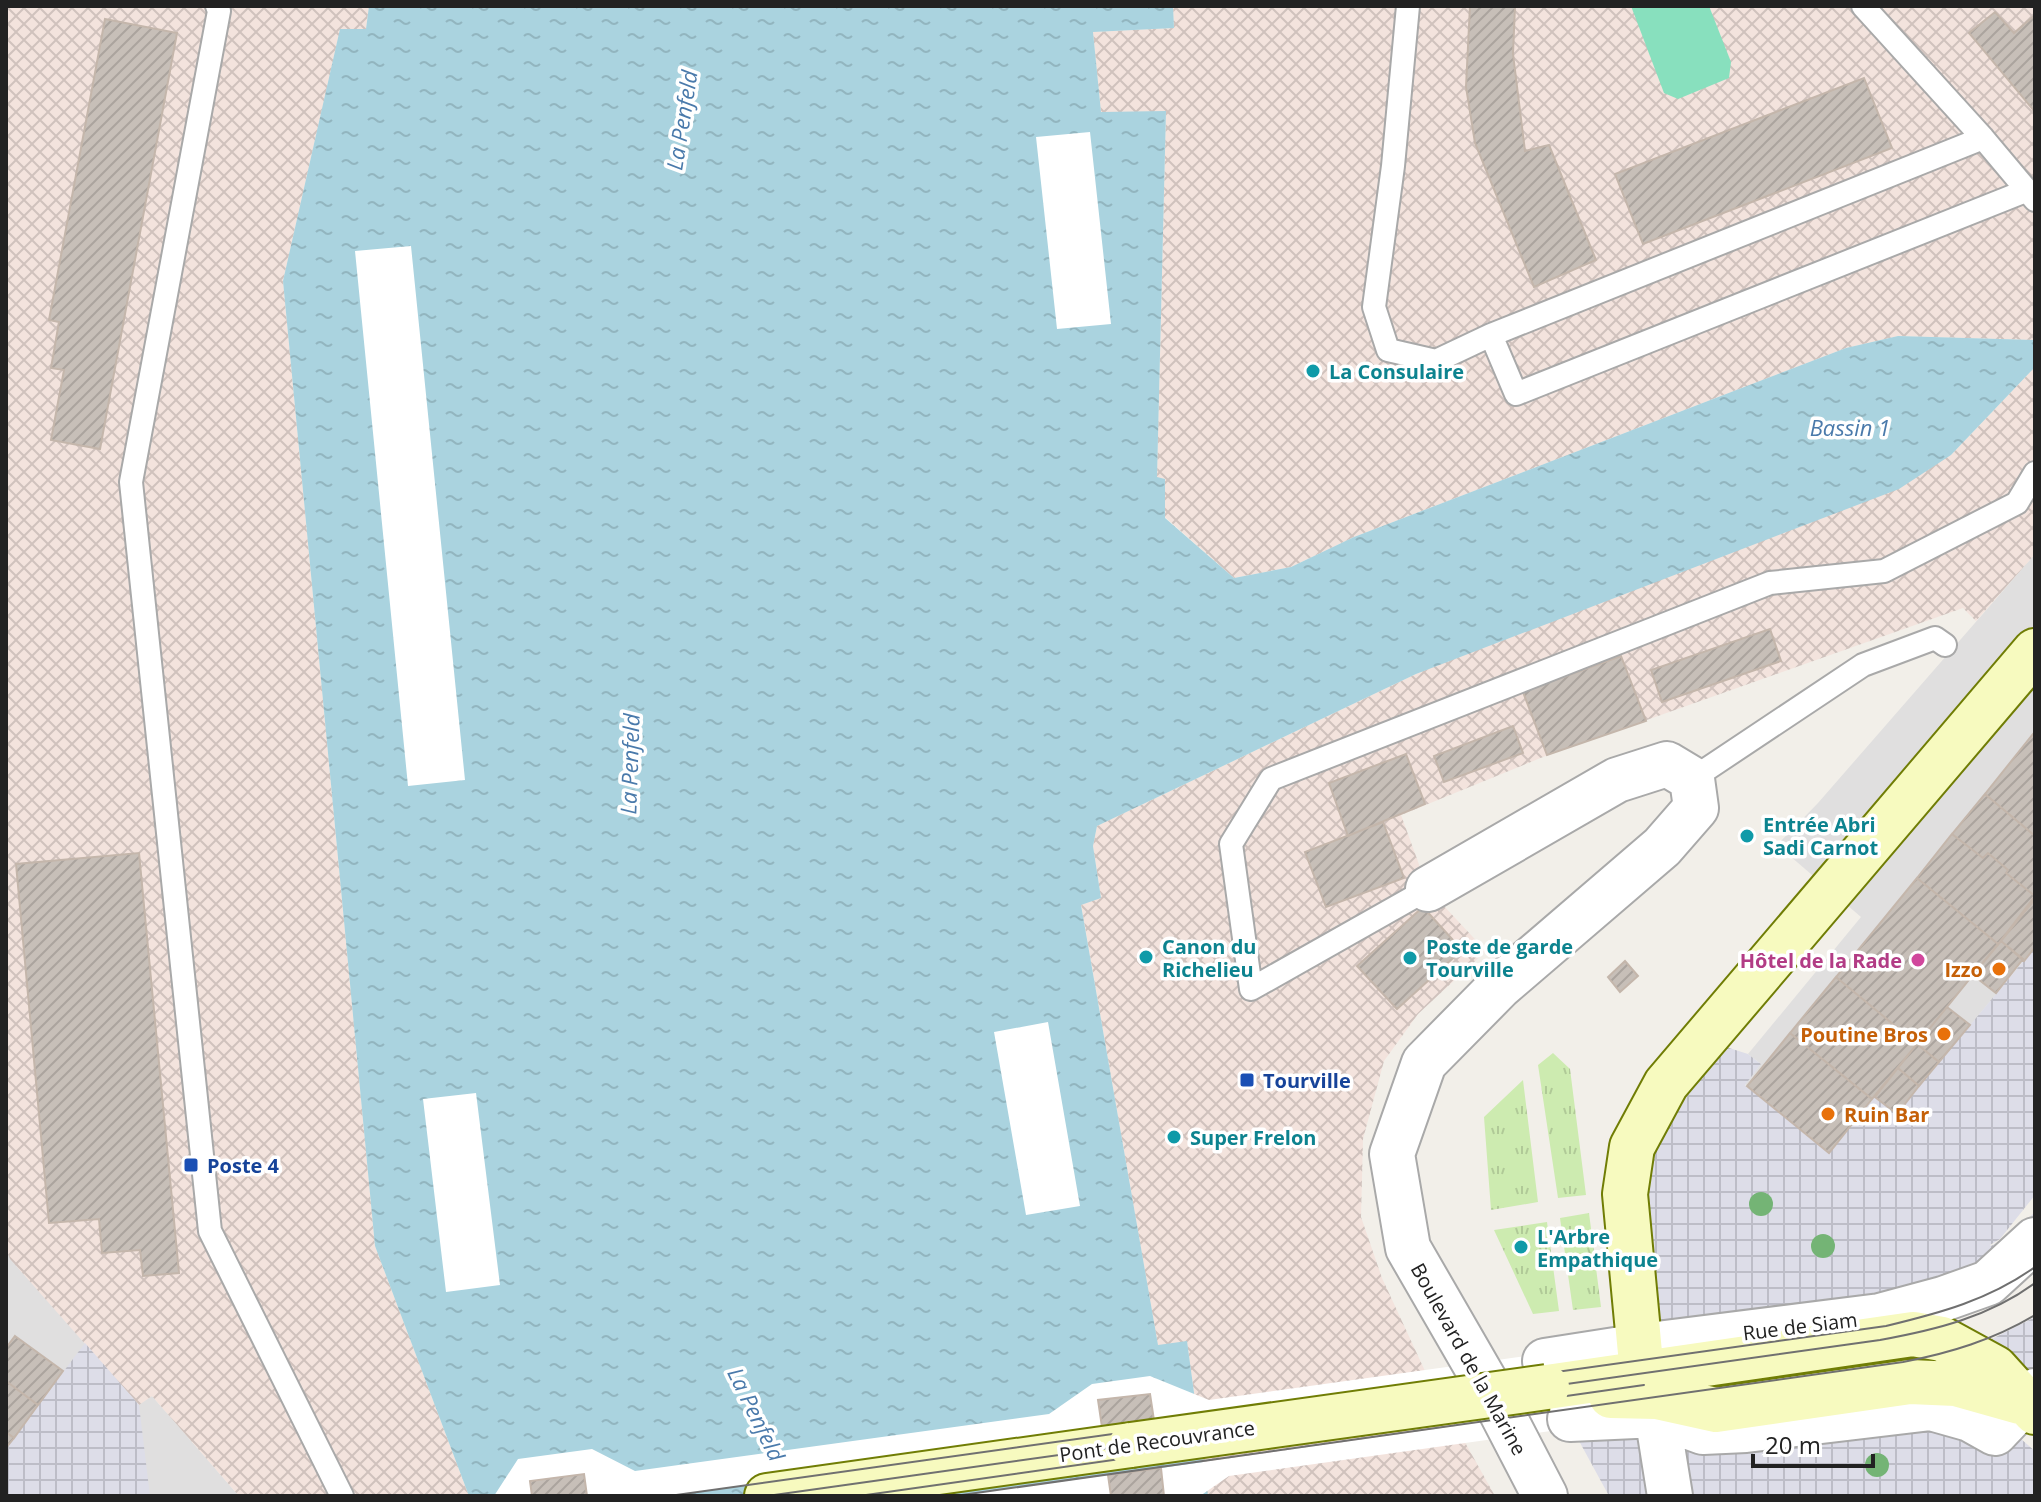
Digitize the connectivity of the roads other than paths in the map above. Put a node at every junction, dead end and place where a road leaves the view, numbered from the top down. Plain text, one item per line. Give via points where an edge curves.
1 (217, 6) edge
2 (1408, 6) edge
3 (1863, 6) edge
4 (1983, 138) junction
5 (2031, 195) edge
6 (1491, 335) junction
7 (2035, 473) edge
8 (1945, 645) dead end
9 (2035, 651) edge
10 (1692, 779) junction
11 (1428, 889) joint
12 (2035, 1240) edge
13 (1642, 1360) junction
14 (1552, 1392) junction
15 (2032, 1402) edge
16 (1657, 1415) junction
17 (342, 1496) edge
18 (767, 1496) edge
19 (859, 1496) edge
20 (1545, 1496) edge
21 (1670, 1496) edge

1 - 17 lane via 131,482 210,1231
2 - 6 lane via 1374,307 1388,350 1436,361
3 - 4 lane
4 - 5 lane
4 - 6 lane
5 - 6 lane via 1516,394
7 - 11 lane via 2017,503 1884,571 1770,583 1271,779 1231,844 1251,989
8 - 10 lane via 1935,638 1863,665
9 - 13 main road via 1666,1084 1632,1147 1625,1194
10 - 11 street via 1667,764 1617,780
10 - 20 street, Boulevard de la Marine via 1696,808 1662,847 1500,986 1424,1063 1392,1154 1408,1248
12 - 13 street, Rue de Siam via 1988,1283 1943,1299 1880,1316
13 - 14 main road, Rue de Siam
13 - 15 main road, Rue de Siam via 1913,1334 1942,1339 1995,1368
14 - 15 main road via 1657,1397 1716,1410 1910,1382 1956,1384
14 - 16 street
14 - 18 main road, Pont de Recouvrance, bridge
14 - 19 main road, Pont de Recouvrance
15 - 16 street via 1995,1433 1931,1408 1703,1432
16 - 21 street

